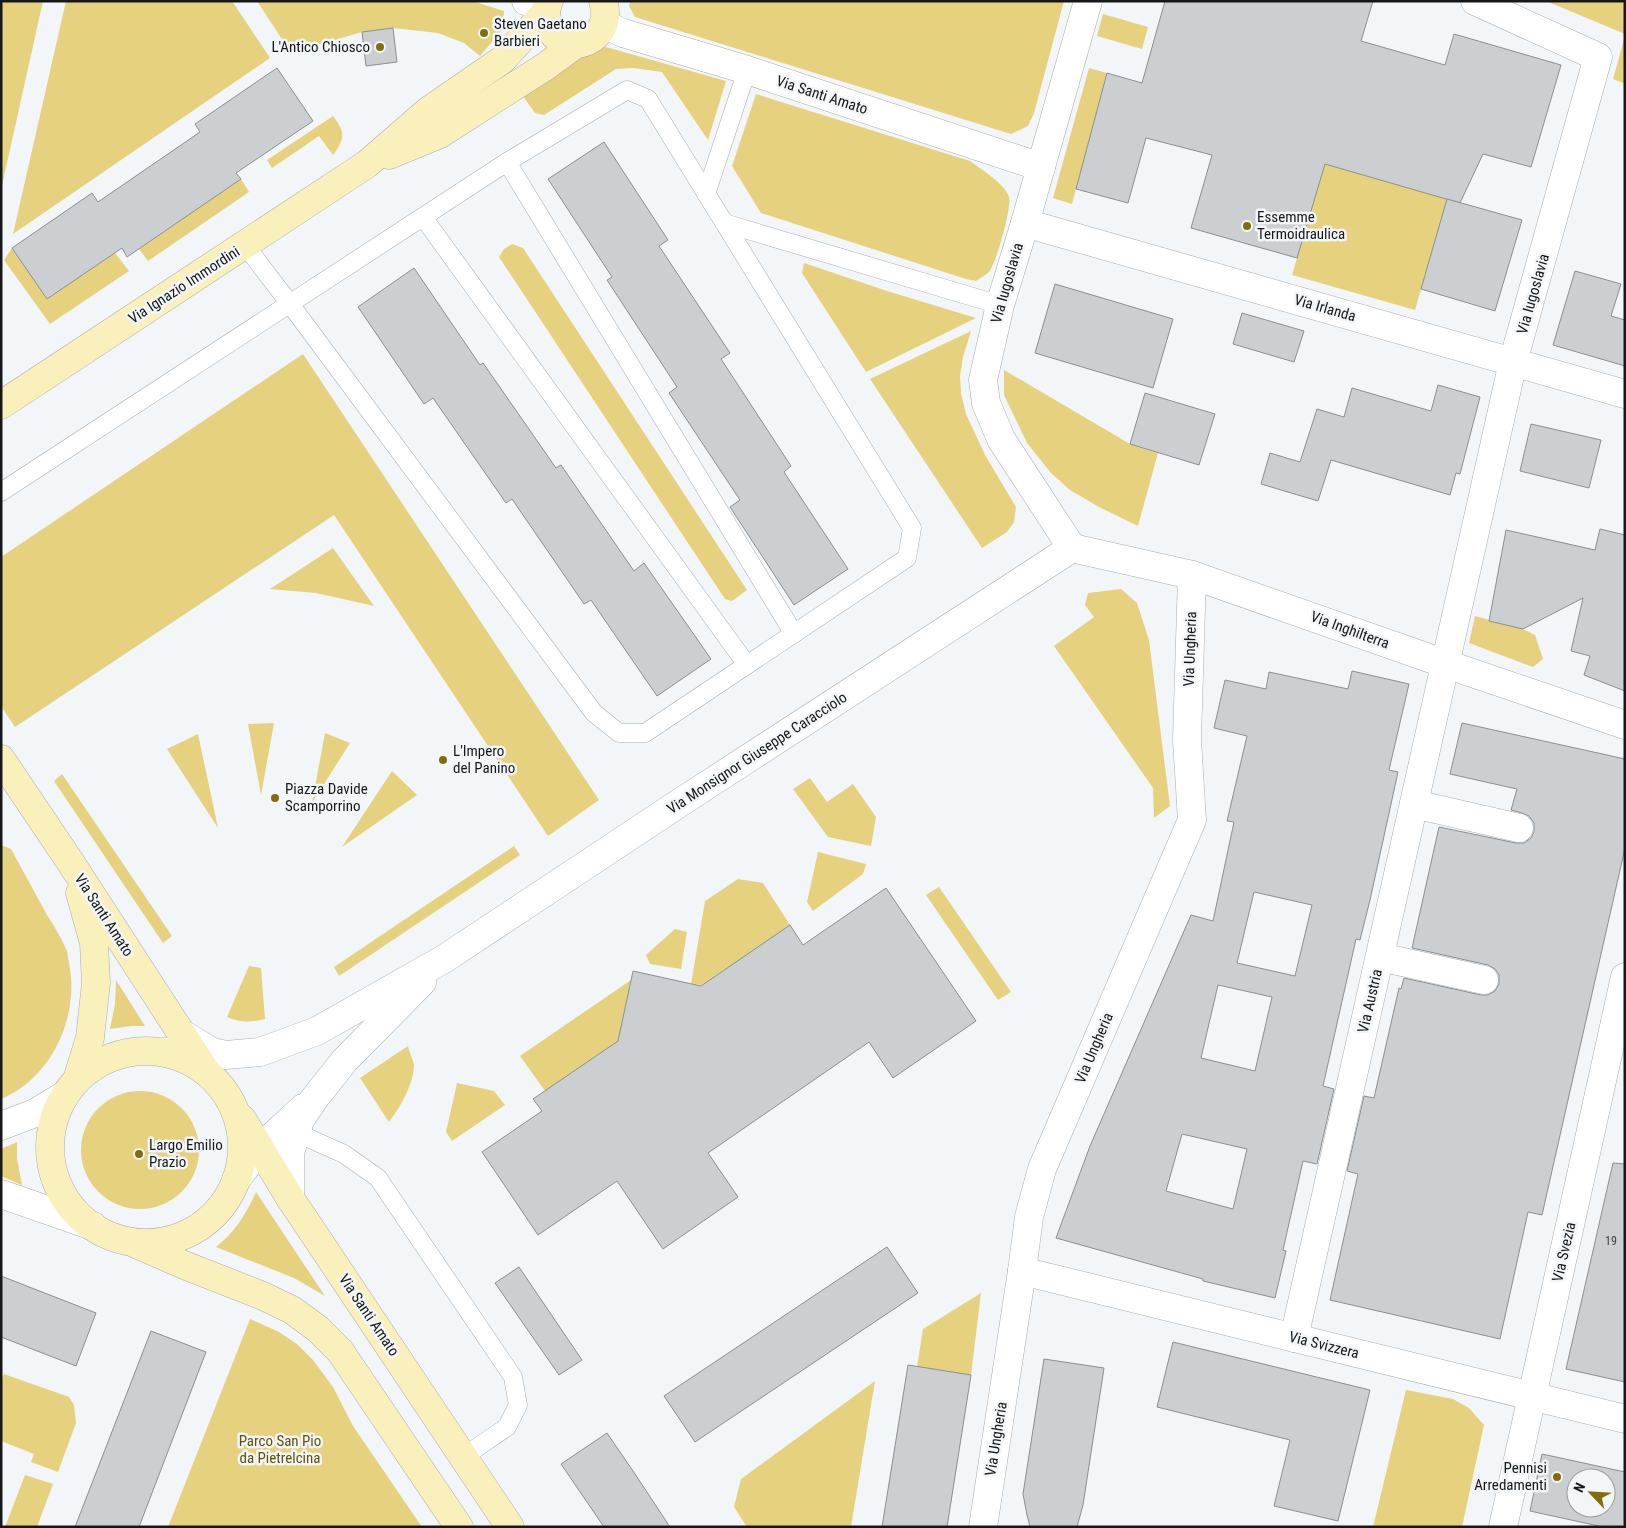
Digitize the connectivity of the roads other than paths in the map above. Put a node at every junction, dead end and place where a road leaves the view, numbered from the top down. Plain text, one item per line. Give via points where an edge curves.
1 (1088, 1) edge
2 (1475, 1) edge
3 (542, 5) edge
4 (606, 9) edge
5 (576, 44) junction
6 (747, 70) junction
7 (507, 162) junction
8 (367, 164) junction
9 (1041, 167) junction
10 (706, 194) junction
11 (423, 217) junction
12 (1025, 223) junction
13 (724, 224) junction
14 (244, 245) junction
15 (290, 304) junction
16 (1000, 305) junction
17 (1514, 362) junction
18 (1625, 394) edge
19 (1, 406) edge
20 (1, 492) edge
21 (1072, 548) junction
22 (1192, 575) junction
23 (794, 634) junction
24 (1446, 664) junction
25 (747, 665) junction
26 (1625, 725) edge
27 (1, 759) edge
28 (1414, 804) junction
29 (1519, 828) dead end
30 (71, 863) junction
31 (1380, 957) junction
32 (444, 959) junction
33 (1625, 977) edge
34 (1484, 980) dead end
35 (194, 1053) junction
36 (71, 1088) junction
37 (314, 1099) junction
38 (231, 1102) junction
39 (1, 1126) edge
40 (297, 1133) junction
41 (260, 1148) junction
42 (236, 1180) junction
43 (1, 1194) edge
44 (290, 1198) junction
45 (92, 1226) junction
46 (133, 1242) junction
47 (1022, 1271) junction
48 (1294, 1338) junction
49 (1532, 1396) junction
50 (1625, 1419) edge
51 (463, 1457) junction
52 (459, 1527) edge
53 (510, 1527) edge
54 (983, 1527) edge
55 (1503, 1527) edge

1 - 9 street, Via Iugoslavia
2 - 17 street, Via Iugoslavia via 1598,57
3 - 5 street via 551,31 558,38
3 - 8 street via 502,60 428,111
4 - 5 street via 596,36
4 - 6 street, Via Santi Amato via 623,33
5 - 8 street via 440,134
6 - 9 street, Via Santi Amato
6 - 10 lane
7 - 10 lane via 627,90 648,99
7 - 11 lane
7 - 23 lane
8 - 14 street, Via Ignazio Immordini
9 - 12 street, Via Iugoslavia
10 - 13 lane
11 - 15 lane
11 - 25 lane
12 - 16 street, Via Iugoslavia
12 - 17 street, Via Irlanda
13 - 16 lane
13 - 23 lane via 912,528 907,558
14 - 15 lane
14 - 19 street, Via Ignazio Immordini
15 - 20 lane
15 - 25 lane via 594,713 619,733 645,733
16 - 21 street, Via Iugoslavia via 983,380 986,403 1001,439
17 - 18 street, Via Irlanda
17 - 24 street, Via Iugoslavia
21 - 22 street, Via Inghilterra
21 - 32 street, Via Monsignor Giuseppe Caracciolo
22 - 24 street, Via Inghilterra
22 - 47 street, Via Ungheria via 1187,740 1192,820 1042,1169 1029,1218
23 - 25 lane
24 - 26 street, Via Inghilterra
24 - 28 street, Via Austria
27 - 30 street, Via Santi Amato
28 - 29 street
28 - 31 street, Via Austria
30 - 35 street, Via Santi Amato
30 - 36 street via 94,943 96,983 90,1038
31 - 34 street
31 - 48 street, Via Austria
32 - 35 street via 317,1031 260,1052
32 - 37 street via 345,1060
33 - 49 street, Via Svezia
35 - 36 street via 141,1051 117,1055 96,1065
35 - 38 street, Via Santi Amato
36 - 39 street via 36,1113
36 - 45 street via 57,1112 52,1129 52,1166 67,1201
37 - 40 street via 300,1120
37 - 41 street
38 - 41 street, Via Santi Amato
38 - 42 street via 240,1127 242,1154
40 - 44 street via 290,1154
40 - 51 lane via 344,1154 378,1178 514,1377 518,1405 507,1427
41 - 42 street
41 - 44 street, Via Santi Amato
42 - 46 street via 224,1203 206,1222 184,1235 159,1242
43 - 45 street
44 - 51 street, Via Santi Amato
45 - 46 street
46 - 52 street via 292,1310 318,1329 340,1351
47 - 48 street, Via Svizzera
47 - 54 street, Via Ungheria
48 - 49 street, Via Svizzera
49 - 50 street, Via Svizzera
49 - 55 street, Via Svezia
51 - 53 street, Via Santi Amato

